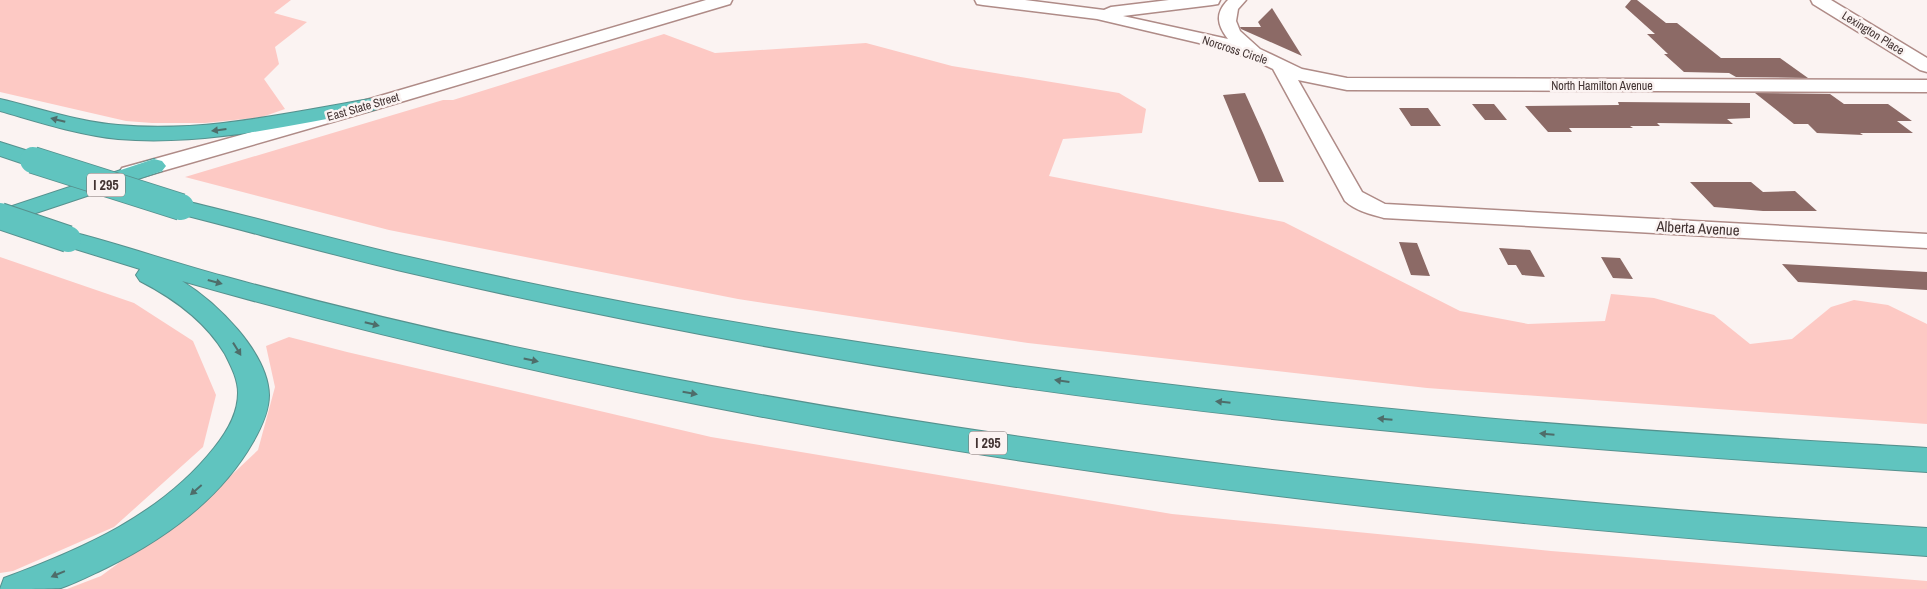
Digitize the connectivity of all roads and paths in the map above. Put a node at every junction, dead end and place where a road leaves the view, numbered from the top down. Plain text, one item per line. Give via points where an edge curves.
1 (724, 0) edge
2 (983, 0) edge
3 (1212, 0) edge
4 (1238, 0) edge
5 (1819, 0) edge
6 (1100, 14) junction
7 (1257, 54) junction
8 (1280, 65) junction
9 (1927, 66) edge
10 (1927, 86) edge
11 (0, 105) edge
12 (370, 105) junction
13 (0, 149) edge
14 (154, 166) junction
15 (0, 210) edge
16 (1469, 216) joint
17 (0, 217) edge
18 (68, 239) junction
19 (1927, 241) edge
20 (1576, 437) junction
21 (1927, 441) edge
22 (1927, 460) edge
23 (1927, 542) edge
24 (17, 589) edge

1 - 12 street, East State Street
2 - 6 street, Norcross Circle
3 - 6 street
4 - 7 street via 1228,12 1228,28 1243,45
5 - 9 street, Lexington Place
6 - 7 street, Norcross Circle
7 - 8 street, Norcross Circle
8 - 10 street, North Hamilton Avenue via 1296,74 1347,84
8 - 16 street, Norcross Circle via 1353,196 1360,202 1384,211
12 -> 11 highway via 211,131 150,134 86,127
12 - 14 street, East State Street
20 -> 13 highway, I 295, bridge via 1087,385 840,349 632,312 519,290 325,245 181,206
14 - 15 street, East State Street
14 - 17 highway
16 - 19 street, Alberta Avenue
17 - 18 highway, I 295, bridge
18 -> 23 highway, I 295 via 231,287 448,342 679,391 876,426 1085,458 1414,499 1716,527
18 -> 24 highway via 173,287 201,306 224,330 242,357 253,388 252,408 243,433 226,458 205,482 174,508 98,556
20 - 21 highway
20 - 22 highway, I 295

